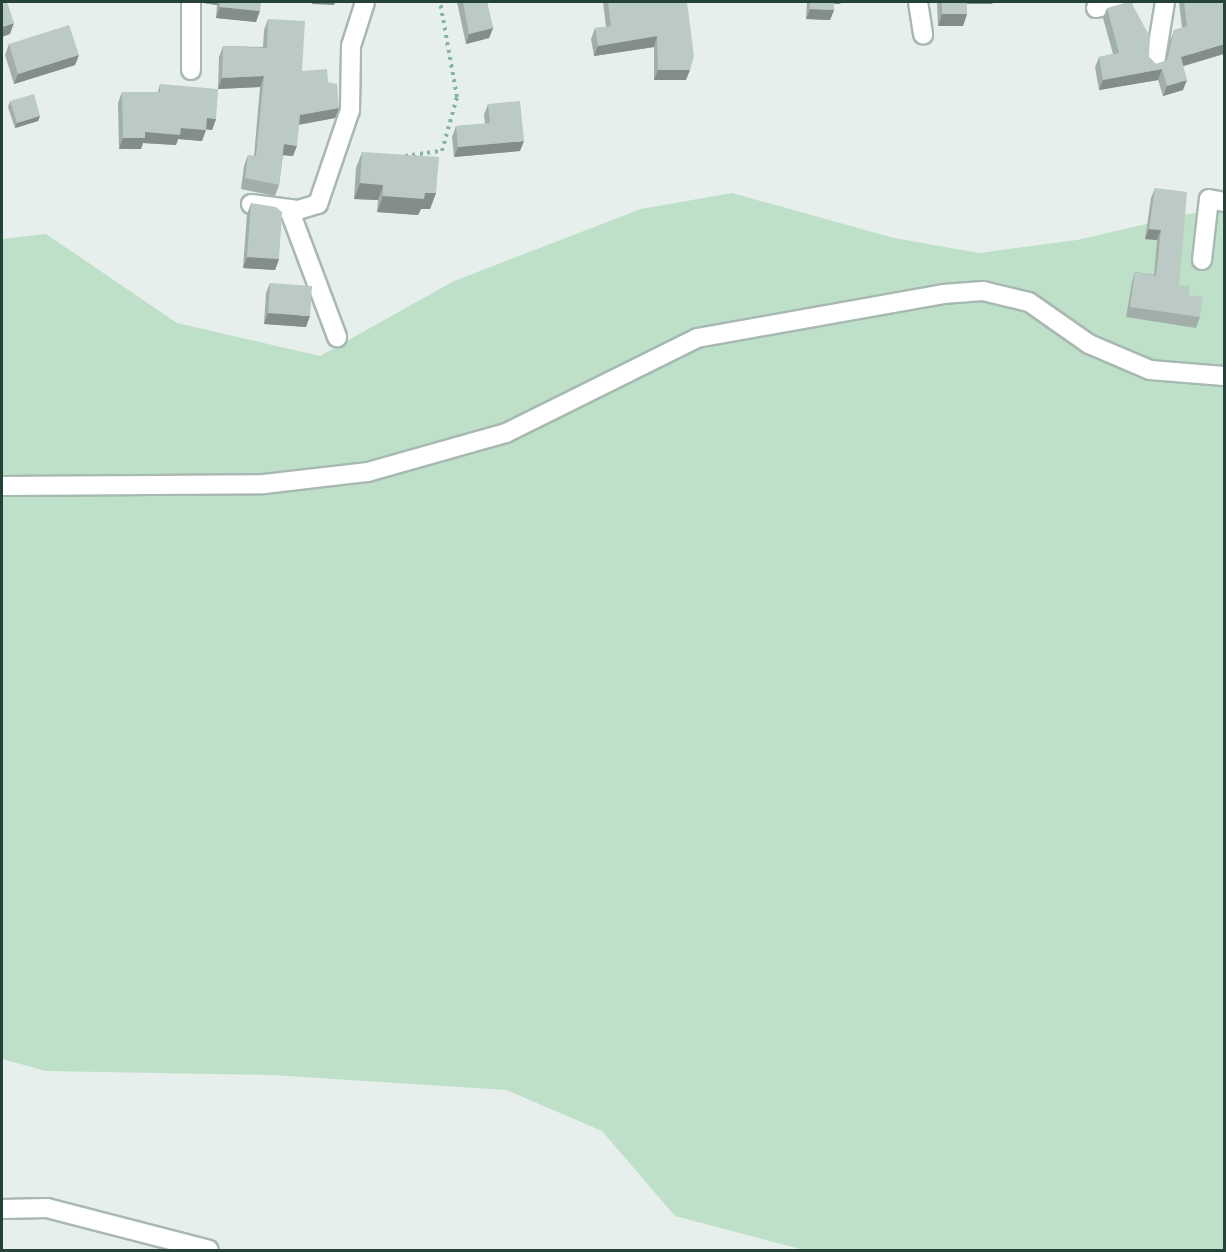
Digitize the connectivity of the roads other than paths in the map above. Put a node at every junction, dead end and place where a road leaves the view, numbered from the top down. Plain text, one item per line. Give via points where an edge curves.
1 (191, 2) edge
2 (365, 2) edge
3 (918, 2) edge
4 (1121, 2) edge
5 (1165, 2) edge
6 (1096, 8) dead end
7 (923, 36) dead end
8 (1155, 63) edge
9 (191, 70) dead end
10 (1224, 202) edge
11 (251, 204) edge
12 (289, 209) junction
13 (1202, 260) dead end
14 (337, 337) dead end
15 (1224, 376) edge
16 (2, 486) edge
17 (2, 1209) edge
18 (209, 1251) edge

1 - 9 street
2 - 12 street via 351,46 350,110 328,184 318,204
3 - 7 street
4 - 6 street
5 - 8 street
10 - 13 street via 1209,199
11 - 12 street
12 - 14 street
15 - 16 street via 1150,370 1089,344 1029,302 984,291 943,294 697,339 506,433 368,472 264,484
17 - 18 street via 47,1208

